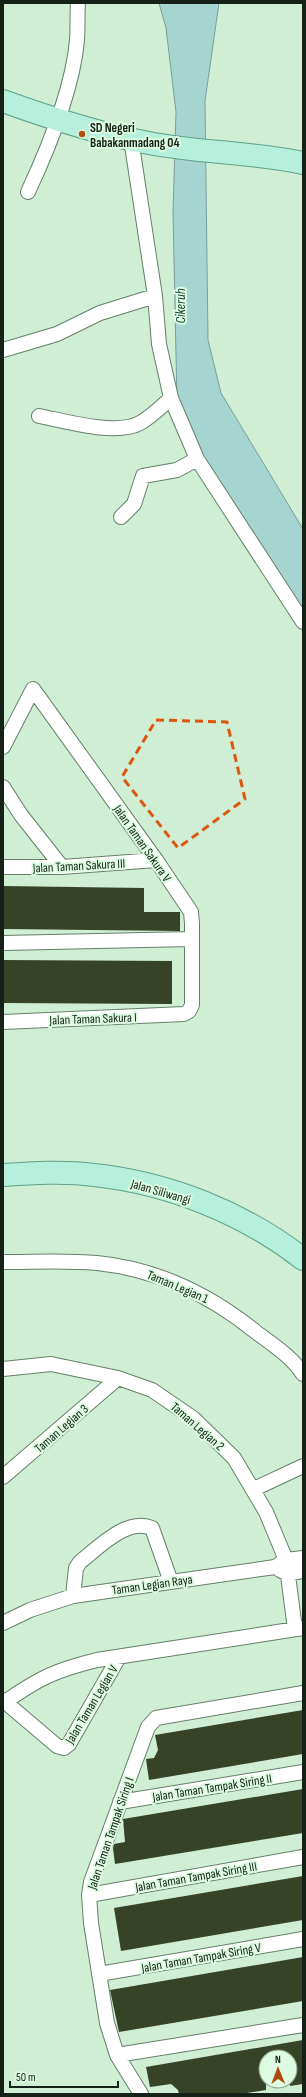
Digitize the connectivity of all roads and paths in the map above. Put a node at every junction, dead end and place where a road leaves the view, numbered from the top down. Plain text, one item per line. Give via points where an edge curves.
1 (78, 3) edge
2 (3, 101) edge
3 (57, 118) junction
4 (140, 141) junction
5 (303, 163) edge
6 (28, 192) dead end
7 (155, 296) junction
8 (3, 350) edge
9 (171, 398) junction
10 (39, 416) dead end
11 (197, 458) junction
12 (121, 517) dead end
13 (303, 622) edge
14 (3, 746) edge
15 (3, 787) edge
16 (156, 860) junction
17 (3, 867) edge
18 (62, 867) junction
19 (191, 939) junction
20 (3, 943) edge
21 (184, 1014) joint
22 (3, 1022) edge
23 (3, 1175) edge
24 (303, 1259) edge
25 (3, 1262) edge
26 (3, 1369) edge
27 (303, 1374) edge
28 (118, 1378) junction
29 (303, 1466) edge
30 (3, 1477) edge
31 (254, 1489) junction
32 (303, 1558) edge
33 (283, 1567) junction
34 (303, 1571) edge
35 (171, 1582) junction
36 (73, 1596) junction
37 (3, 1623) edge
38 (299, 1629) edge
39 (119, 1657) junction
40 (303, 1693) edge
41 (4, 1701) edge
42 (303, 1772) edge
43 (120, 1802) junction
44 (303, 1857) edge
45 (89, 1895) junction
46 (303, 1939) edge
47 (99, 1974) junction
48 (303, 2025) edge
49 (117, 2055) junction
50 (141, 2094) edge

1 - 3 street via 75,54
2 - 3 main road
3 - 4 main road
3 - 6 street
4 - 5 main road via 271,156
4 - 7 street
7 - 8 street via 100,313 57,334
7 - 9 street via 159,344
9 - 10 street via 139,423 123,428
9 - 11 street
11 - 12 street via 177,470 143,476 134,504
11 - 13 street
14 - 16 street, Jalan Taman Sakura V via 33,689
15 - 18 street via 21,815
16 - 18 street, Jalan Taman Sakura III
16 - 19 street, Jalan Taman Sakura V via 191,912
17 - 18 street, Jalan Taman Sakura III
19 - 20 street
19 - 21 street, Jalan Taman Sakura V via 192,1005
21 - 22 street, Jalan Taman Sakura I
23 - 24 main road, Jalan Siliwangi via 48,1172 95,1175 159,1187 244,1220 284,1244
25 - 27 street, Taman Legian 1 via 97,1263 139,1269 163,1277 208,1297 238,1317 285,1354
26 - 28 street, Taman Legian 2 via 51,1364
28 - 30 street, Taman Legian 3
28 - 31 street, Taman Legian 2 via 152,1390 193,1418 234,1458
29 - 31 street
31 - 33 street, Taman Legian 2
32 - 33 street, Taman Legian Raya
33 - 34 street
33 - 35 street, Taman Legian Raya
33 - 38 street, Jalan Taman Legian V
35 - 36 street, Taman Legian Raya
35 - 36 street via 152,1528 136,1525 119,1533 80,1562 76,1568
36 - 37 street, Taman Legian Raya via 30,1610
38 - 39 street, Jalan Taman Legian V
39 - 41 street, Jalan Taman Legian V via 69,1667 50,1674
39 - 41 street, Jalan Taman Legian V via 69,1744 64,1748 58,1746
40 - 43 street, Jalan Taman Tampak Siring I via 156,1718 148,1727
42 - 43 street, Jalan Taman Tampak Siring II
43 - 45 street, Jalan Taman Tampak Siring I via 91,1882
44 - 45 street, Jalan Taman Tampak Siring III
45 - 47 street, Jalan Taman Tampak Siring I
46 - 47 street, Jalan Taman Tampak Siring V
47 - 49 street, Jalan Taman Tampak Siring I via 107,2023
48 - 49 street
49 - 50 street, Jalan Taman Tampak Siring I

